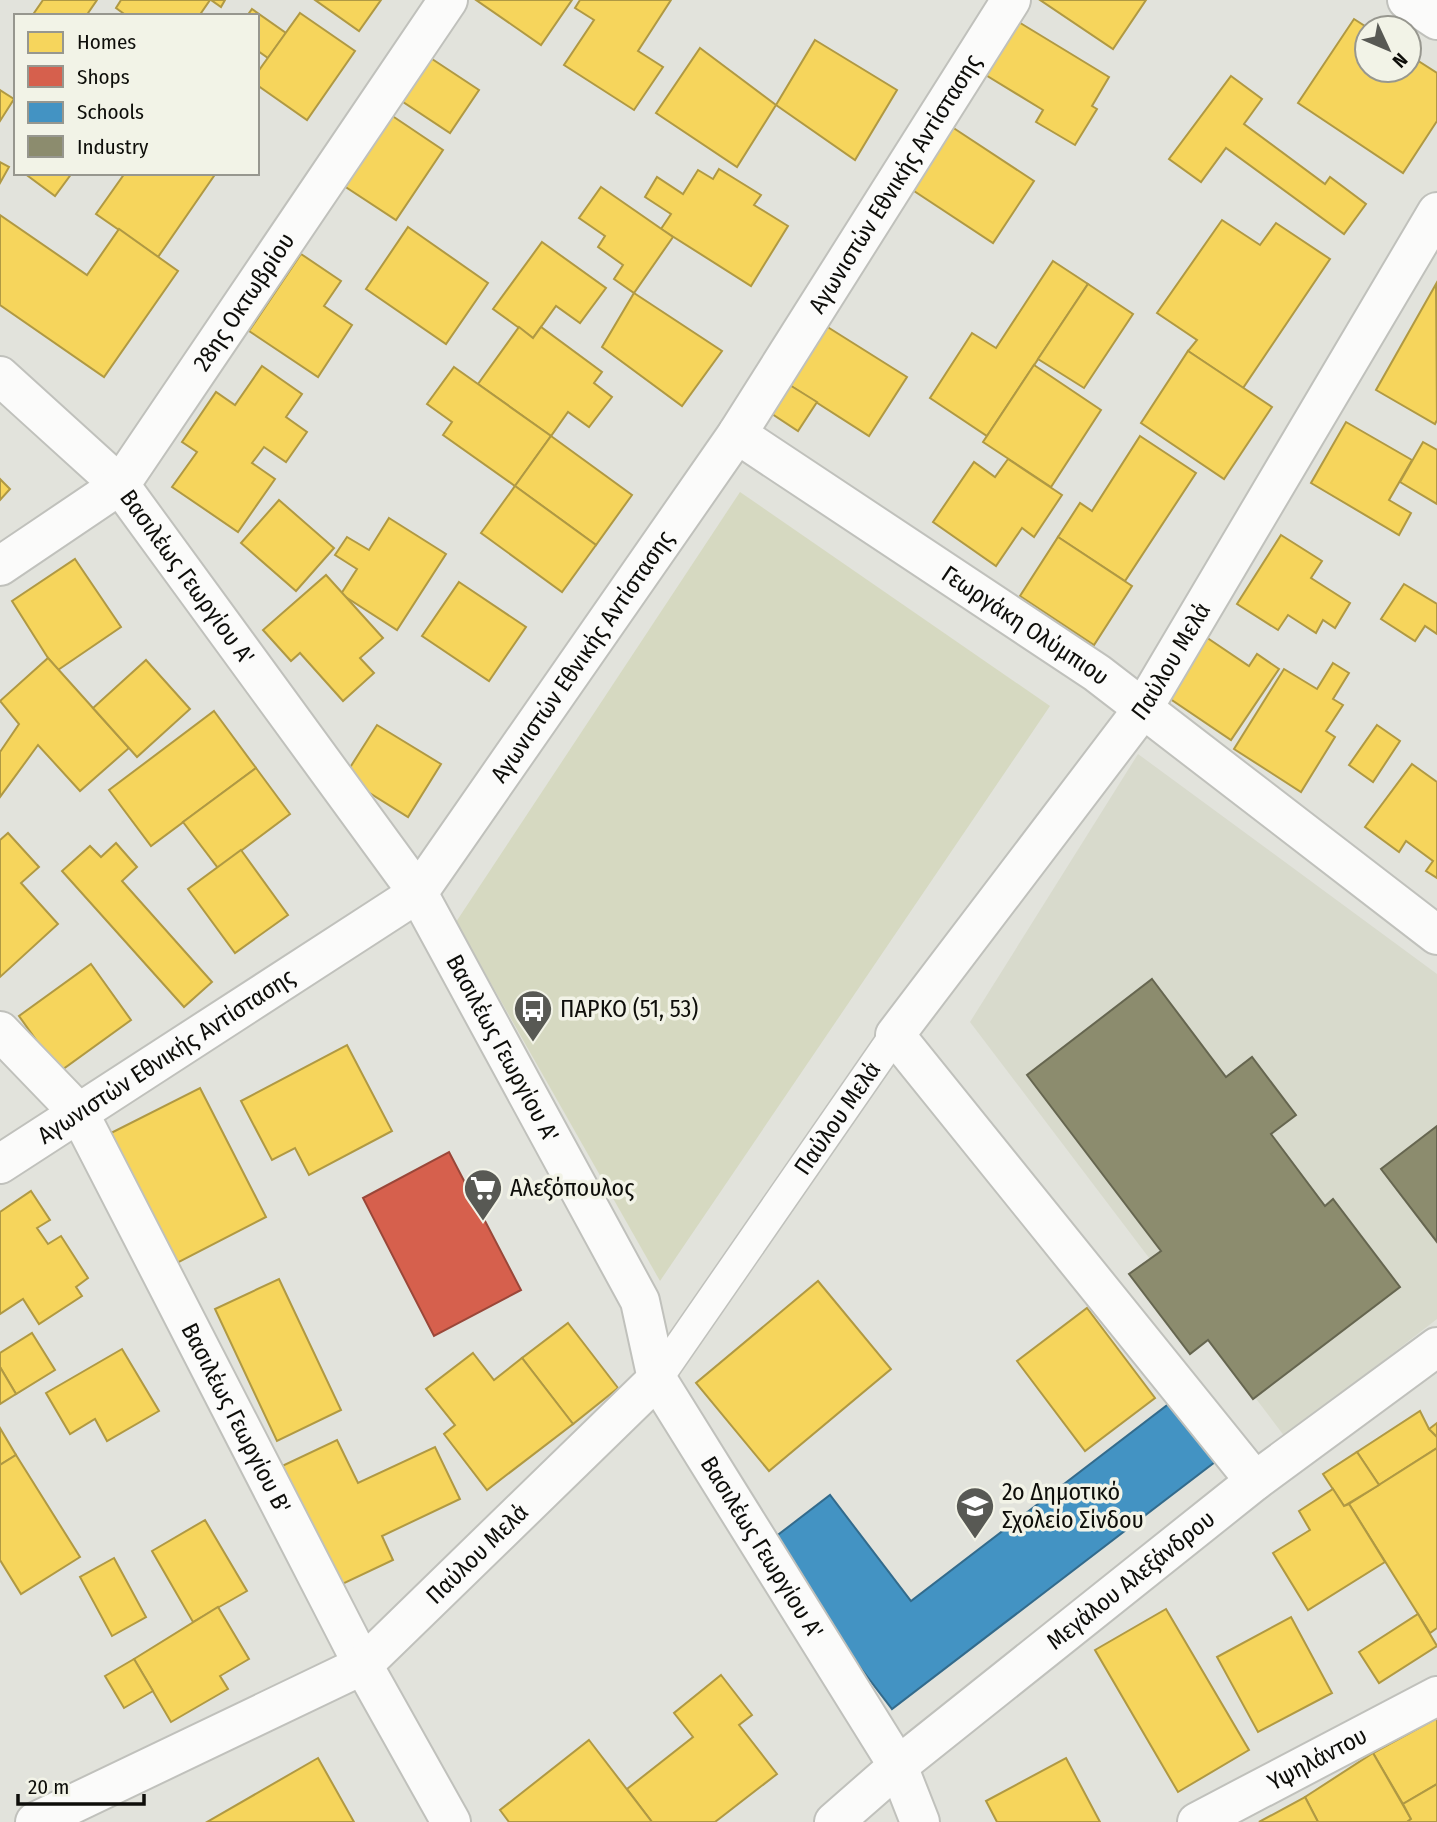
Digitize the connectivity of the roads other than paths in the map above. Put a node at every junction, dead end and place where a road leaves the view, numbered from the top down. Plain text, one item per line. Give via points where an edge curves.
1 (448, 0) edge
2 (1011, 0) edge
3 (1407, 0) edge
4 (1437, 20) edge
5 (1437, 212) edge
6 (0, 376) edge
7 (737, 434) junction
8 (120, 485) junction
9 (0, 566) edge
10 (1142, 710) junction
11 (418, 893) junction
12 (1437, 934) edge
13 (0, 1031) edge
14 (895, 1035) junction
15 (79, 1113) junction
16 (0, 1164) edge
17 (1437, 1347) edge
18 (657, 1379) junction
19 (1255, 1481) junction
20 (363, 1665) junction
21 (1437, 1696) edge
22 (898, 1766) junction
23 (35, 1822) edge
24 (451, 1822) edge
25 (834, 1822) edge
26 (920, 1822) edge
27 (1197, 1822) edge

1 - 8 street, 28ης Οκτωβρίου
2 - 7 street, Αγωνιστών Εθνικής Αντίστασης
3 - 4 street
5 - 10 street, Παύλου Μελά
6 - 8 street, Βασιλέως Γεωργίου Α'
7 - 10 street, Γεωργάκη Ολύμπιου via 1097,673
7 - 11 street, Αγωνιστών Εθνικής Αντίστασης
8 - 9 street, 28ης Οκτωβρίου
8 - 11 street, Βασιλέως Γεωργίου Α'
10 - 12 street, Γεωργάκη Ολύμπιου
10 - 14 street, Παύλου Μελά
11 - 15 street, Αγωνιστών Εθνικής Αντίστασης
11 - 18 street, Βασιλέως Γεωργίου Α' via 640,1301
13 - 15 street, Βασιλέως Γεωργίου Β'
14 - 18 street, Παύλου Μελά
14 - 19 street
15 - 16 street, Αγωνιστών Εθνικής Αντίστασης
15 - 20 street, Βασιλέως Γεωργίου Β'
17 - 19 street, Μεγάλου Αλεξάνδρου
18 - 20 street, Παύλου Μελά
18 - 22 street, Βασιλέως Γεωργίου Α'
19 - 22 street, Μεγάλου Αλεξάνδρου
20 - 23 street, Παύλου Μελά
20 - 24 street, Βασιλέως Γεωργίου Β'
21 - 27 street, Υψηλάντου
22 - 25 street, Μεγάλου Αλεξάνδρου
22 - 26 street, Βασιλέως Γεωργίου Α'

